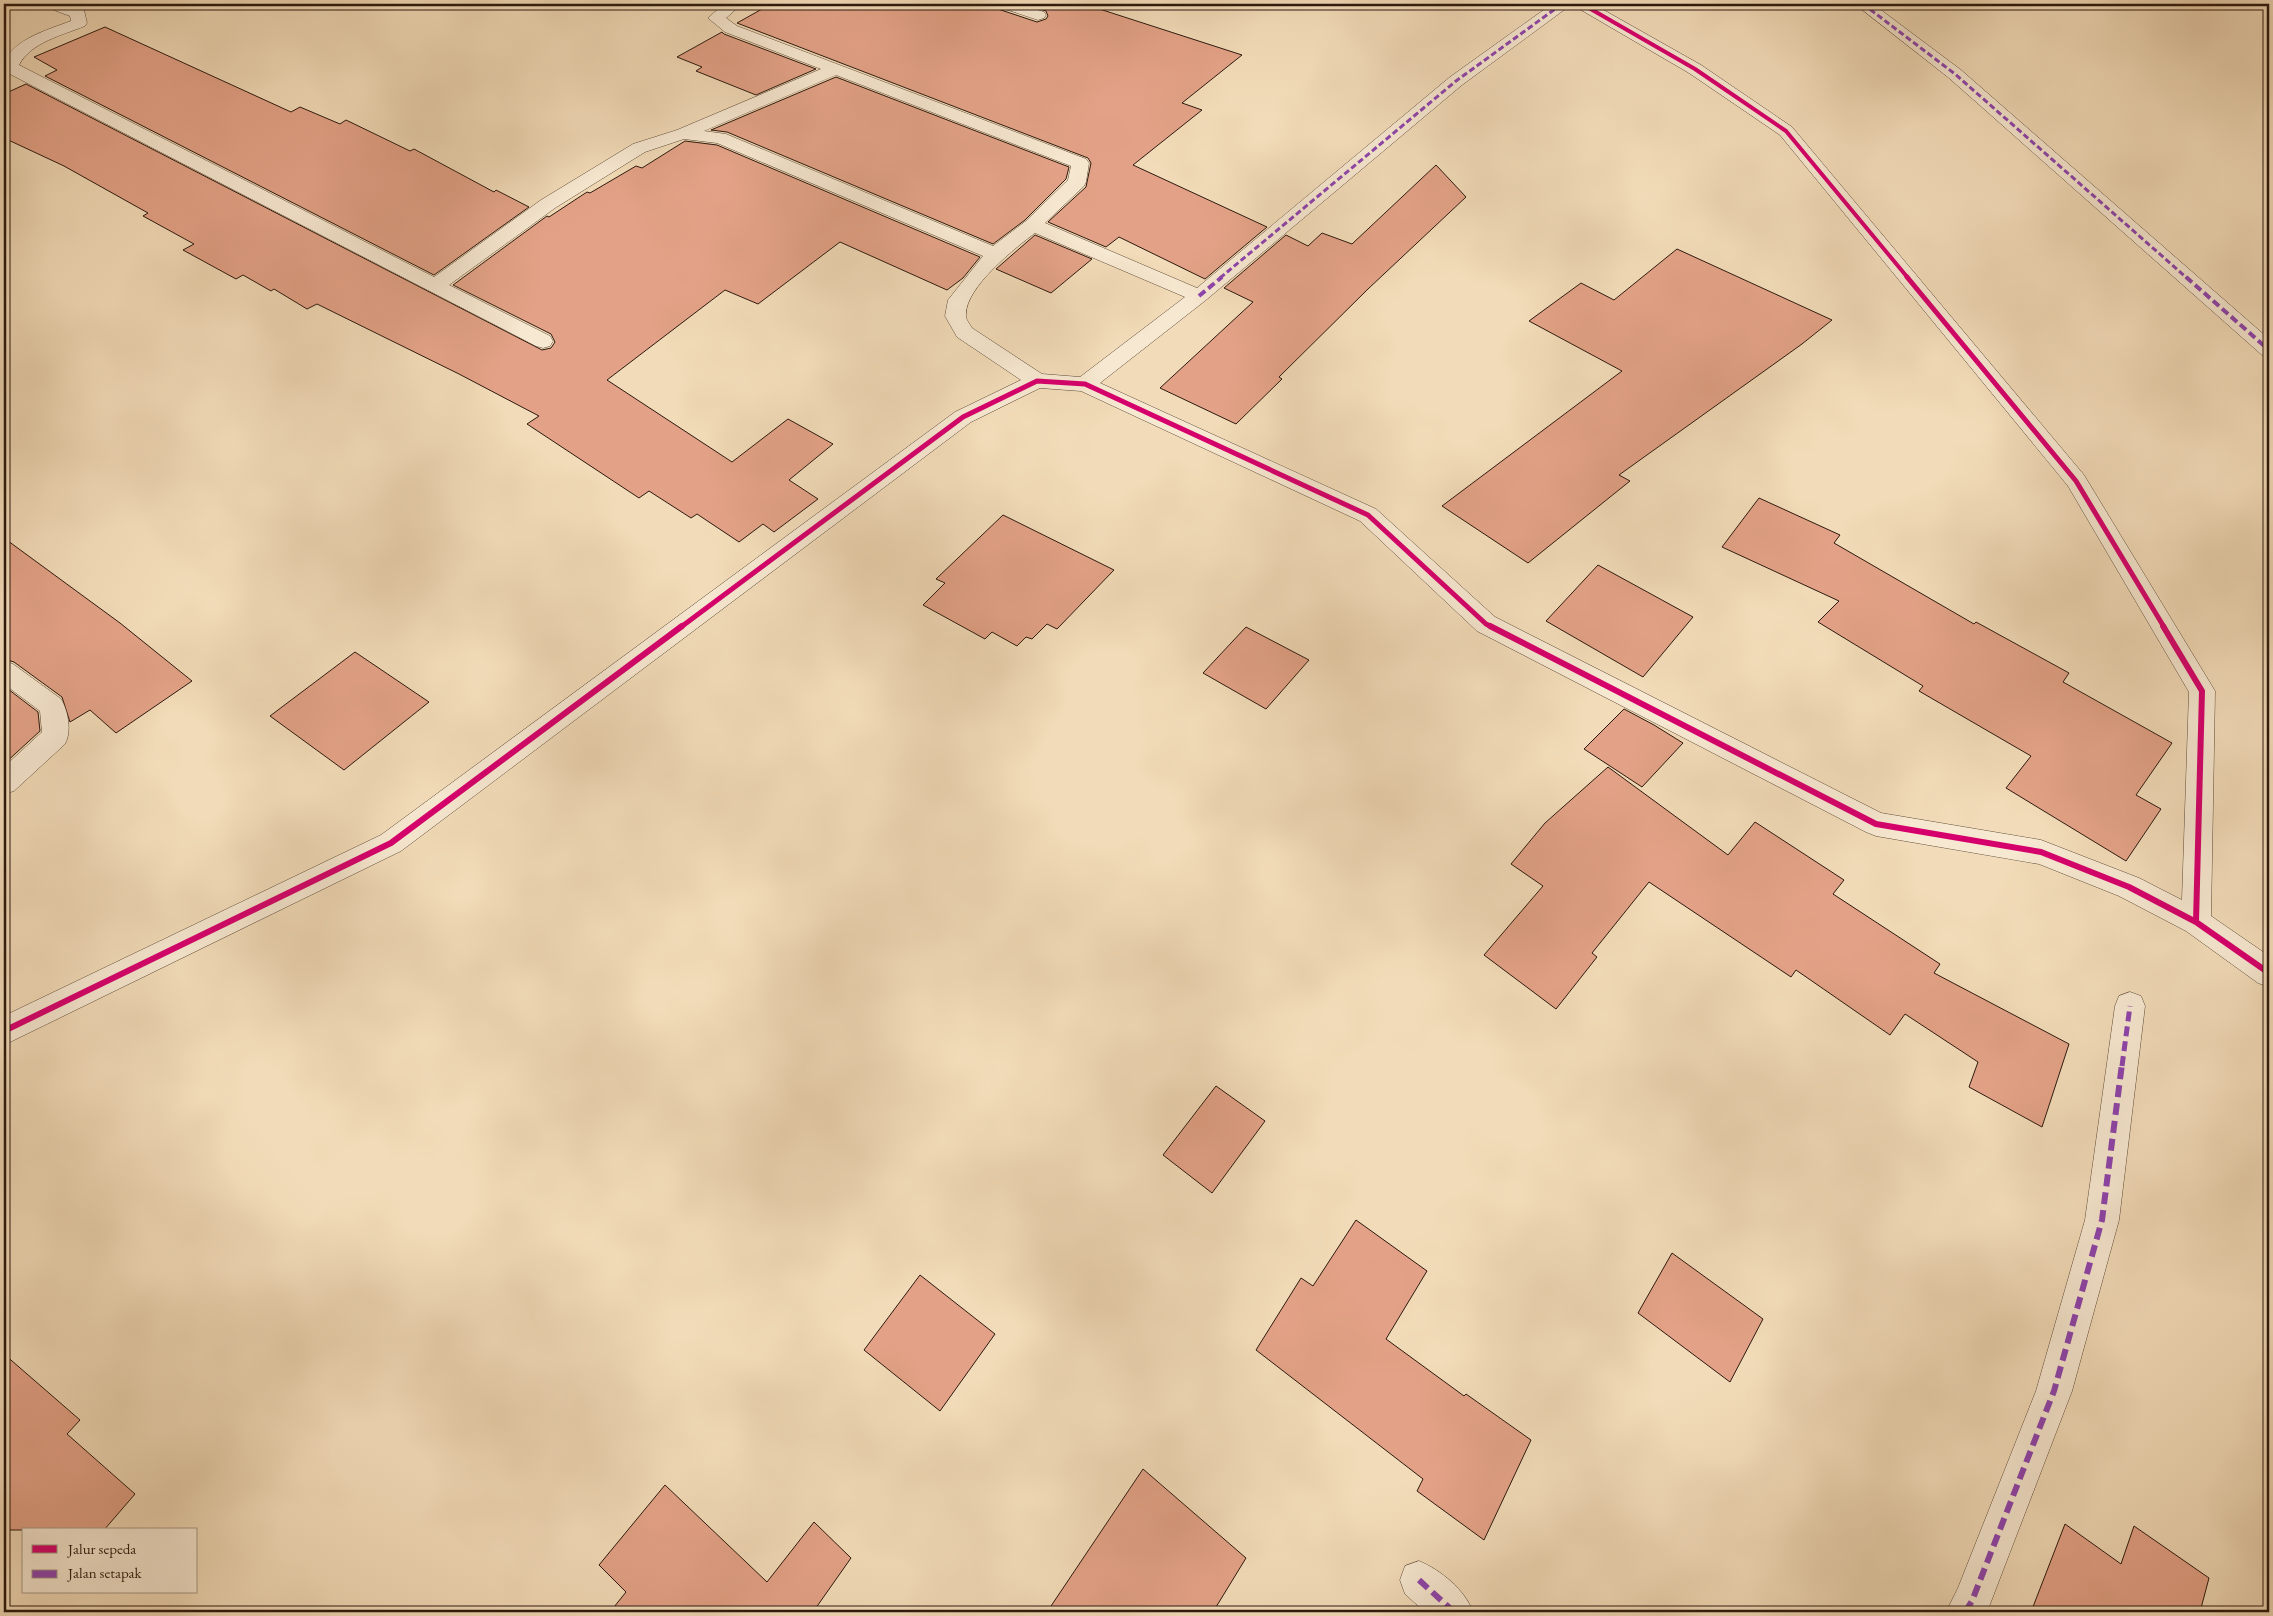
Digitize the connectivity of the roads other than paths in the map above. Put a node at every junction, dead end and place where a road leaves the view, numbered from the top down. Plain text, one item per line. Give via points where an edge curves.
1 (52, 4) edge
2 (734, 4) edge
3 (1005, 4) edge
4 (1562, 4) edge
5 (1582, 4) edge
6 (1863, 4) edge
7 (1038, 15) dead end
8 (835, 70) junction
9 (684, 134) junction
10 (1033, 225) junction
11 (995, 254) junction
12 (435, 286) junction
13 (1199, 296) junction
14 (543, 341) dead end
15 (2269, 350) edge
16 (1037, 381) junction
17 (1085, 384) junction
18 (4, 670) edge
19 (4, 783) edge
20 (2196, 922) junction
21 (2269, 973) edge
22 (2130, 1006) dead end
23 (7, 1024) edge
24 (1419, 1580) dead end
25 (1454, 1612) edge
26 (1965, 1612) edge

1 - 12 street via 78,14 79,23 31,44 13,58 10,67
2 - 8 street via 716,18 731,29
3 - 7 street
4 - 13 street via 1456,81
5 - 20 street via 1695,69 1786,132 2076,481 2202,691
6 - 15 street via 1955,74
8 - 9 street
8 - 10 street via 1080,163 1078,182
9 - 11 street via 720,138
9 - 12 street via 639,148 548,204
10 - 11 street
10 - 13 street
11 - 16 street via 958,300 955,316 964,332
12 - 14 street
13 - 17 street
16 - 17 street
16 - 23 street via 964,417 390,843
17 - 20 street via 1368,515 1486,624 1876,824 2041,852 2129,888
18 - 19 street via 52,706 56,736
20 - 21 street
22 - 26 street via 2102,1220 2054,1391
24 - 25 street

